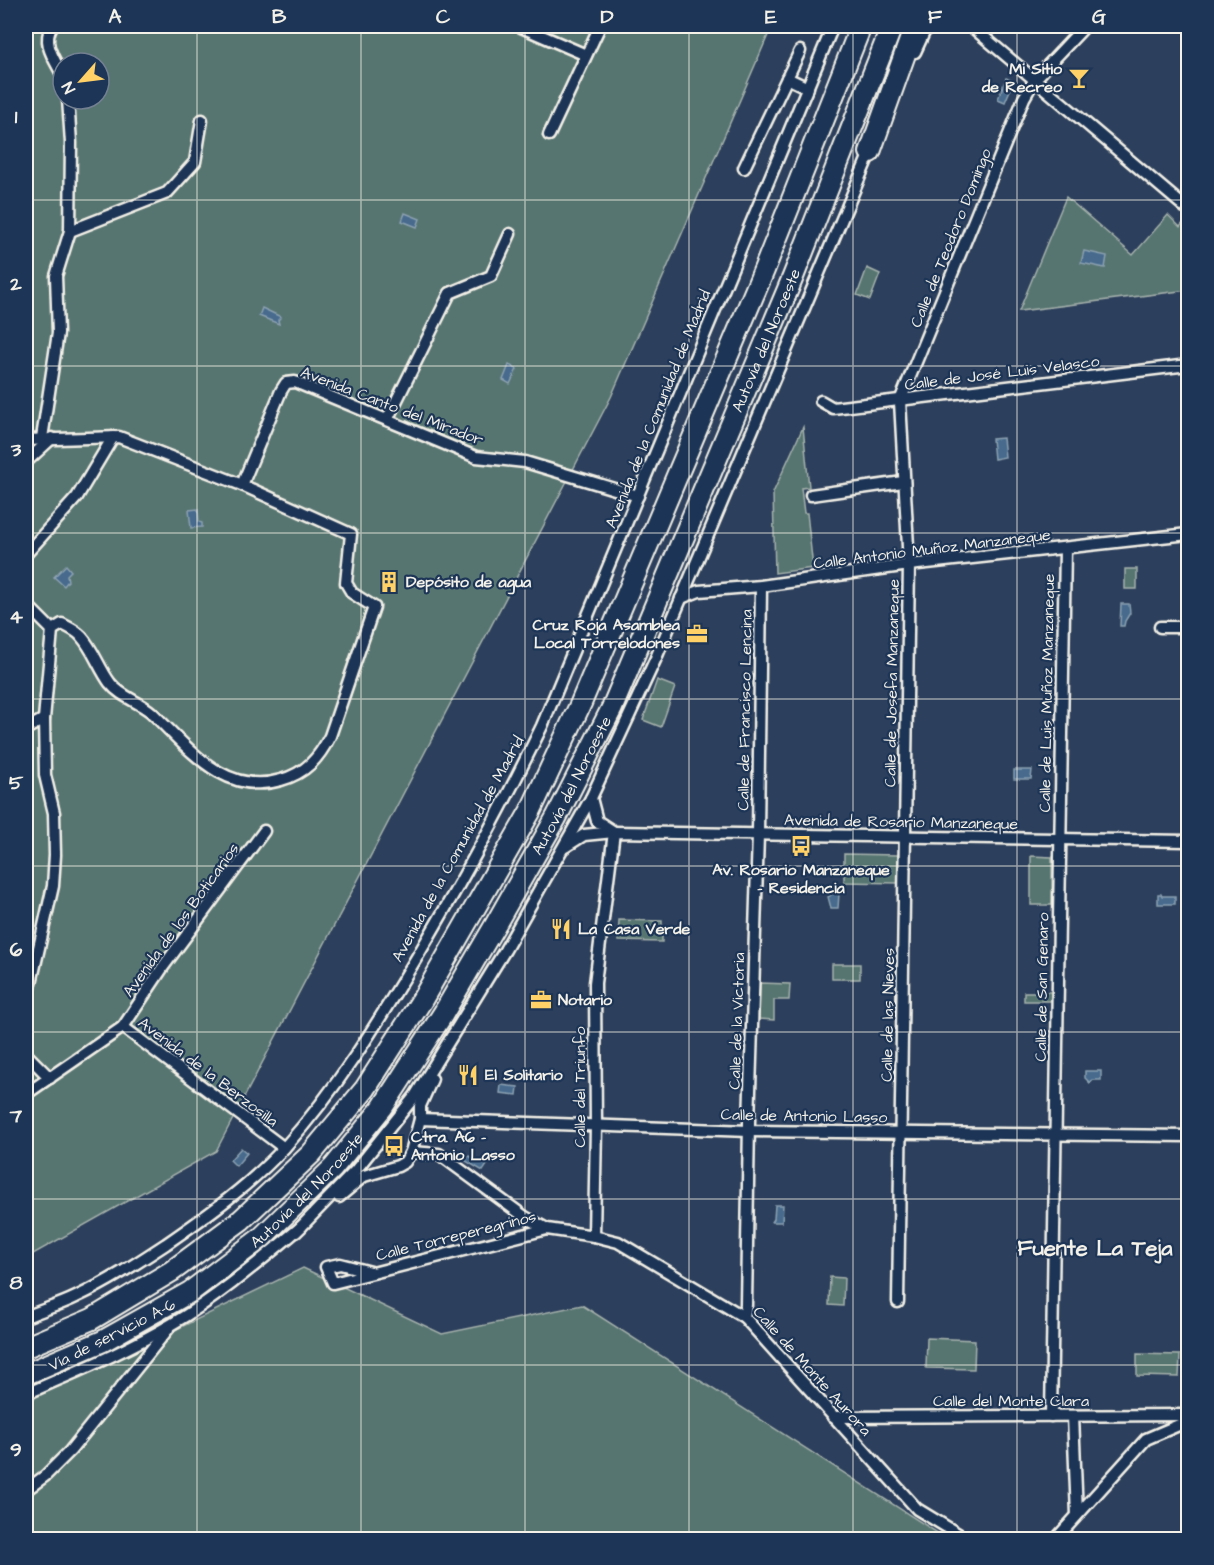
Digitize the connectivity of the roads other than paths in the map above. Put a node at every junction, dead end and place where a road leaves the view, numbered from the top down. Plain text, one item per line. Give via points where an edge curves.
1 (52, 26) edge
2 (519, 26) edge
3 (600, 26) edge
4 (833, 26) edge
5 (861, 26) edge
6 (892, 26) edge
7 (915, 26) edge
8 (927, 26) edge
9 (971, 26) edge
10 (1085, 26) edge
11 (800, 51) dead end
12 (51, 53) edge
13 (586, 55) junction
14 (787, 78) junction
15 (1035, 79) junction
16 (808, 88) junction
17 (69, 111) edge
18 (202, 120) dead end
19 (549, 135) dead end
20 (870, 152) junction
21 (744, 168) dead end
22 (1186, 208) dead end
23 (70, 231) junction
24 (510, 234) dead end
25 (1188, 365) edge
26 (821, 401) dead end
27 (900, 401) junction
28 (387, 420) junction
29 (113, 437) junction
30 (47, 438) junction
31 (26, 440) edge
32 (26, 462) edge
33 (903, 482) junction
34 (242, 485) junction
35 (811, 495) dead end
36 (638, 496) junction
37 (1188, 534) edge
38 (1065, 548) junction
39 (26, 554) edge
40 (909, 565) junction
41 (761, 586) junction
42 (681, 598) junction
43 (26, 604) edge
44 (1160, 627) dead end
45 (1188, 627) edge
46 (52, 630) junction
47 (44, 719) junction
48 (26, 729) edge
49 (591, 798) junction
50 (264, 831) dead end
51 (614, 832) junction
52 (758, 835) junction
53 (905, 837) junction
54 (1060, 839) junction
55 (1188, 841) edge
56 (565, 847) junction
57 (26, 1005) edge
58 (123, 1027) junction
59 (444, 1051) junction
60 (26, 1054) edge
61 (50, 1078) junction
62 (26, 1094) edge
63 (420, 1119) junction
64 (596, 1126) junction
65 (749, 1131) junction
66 (902, 1133) junction
67 (1056, 1135) junction
68 (1188, 1136) edge
69 (284, 1148) junction
70 (411, 1152) junction
71 (547, 1229) junction
72 (296, 1232) junction
73 (594, 1236) junction
74 (371, 1272) dead end
75 (898, 1302) dead end
76 (26, 1317) edge
77 (744, 1317) junction
78 (172, 1324) junction
79 (26, 1347) edge
80 (26, 1374) edge
81 (26, 1394) edge
82 (1051, 1416) junction
83 (1073, 1416) junction
84 (1188, 1416) edge
85 (833, 1417) junction
86 (1188, 1421) edge
87 (26, 1490) edge
88 (1077, 1515) junction
89 (968, 1539) edge
90 (1055, 1539) edge

1 - 12 street via 48,32
2 - 13 street
3 - 13 street
4 - 16 street, Avenida de la Comunidad de Madrid
5 - 79 highway, Autovía del Noroeste via 764,270 581,703 530,812 422,1000 365,1089 310,1154 241,1220 172,1271 92,1319
6 - 80 highway, Autovía del Noroeste via 794,277 612,708 494,927 400,1080 333,1168 261,1238 180,1297 103,1341
7 - 20 highway
8 - 20 street
9 - 15 street
10 - 15 street, Calle de Teodoro Domingo
11 - 14 street
13 - 19 street
14 - 16 street
14 - 21 street
15 - 22 street
15 - 27 street, Calle de Teodoro Domingo
16 - 36 street, Avenida de la Comunidad de Madrid
17 - 23 street
18 - 23 street via 195,162 166,193
20 - 42 street
23 - 30 street via 56,276 58,333
24 - 28 street via 491,276 450,293
25 - 27 street, Calle de José Luis Velasco
26 - 27 street, Calle de José Luis Velasco via 833,408
27 - 33 street, Calle de Teodoro Domingo
28 - 34 street, Avenida Canto del Mirador via 295,382 286,383
28 - 36 street, Avenida Canto del Mirador via 476,457 525,462
29 - 30 street
29 - 34 street
29 - 39 street via 77,497
30 - 31 street
30 - 32 street
33 - 35 street
33 - 40 street, Calle de Teodoro Domingo
34 - 46 street via 351,534 346,583 352,593 374,607 330,736 309,767 269,784 248,784 227,777 208,766 147,710 111,684 81,634 62,624
36 - 69 street, Avenida de la Comunidad de Madrid via 542,726 505,803 389,1003 332,1092
37 - 38 street, Calle Antonio Muñoz Manzaneque
38 - 40 street, Calle Antonio Muñoz Manzaneque
38 - 54 street, Calle de Luis Muñoz Manzaneque
40 - 41 street, Calle Antonio Muñoz Manzaneque
40 - 53 street, Calle de Josefa Manzaneque
41 - 42 street, Calle Antonio Muñoz Manzaneque via 699,591
41 - 52 street, Calle de Francisco Lencina
42 - 49 street
43 - 46 street
44 - 45 street
46 - 47 street
47 - 48 street
47 - 57 street via 45,775 54,813 54,875
49 - 51 street via 597,821
49 - 56 street
50 - 58 street, Avenida de los Boticarios
51 - 52 street, Avenida de Rosario Manzaneque
51 - 56 street, Avenida de Rosario Manzaneque via 584,835
51 - 64 street, Calle del Triunfo via 595,983
52 - 53 street, Avenida de Rosario Manzaneque
52 - 65 street, Calle de la Victoria
53 - 54 street, Avenida de Rosario Manzaneque
53 - 66 street, Calle de las Nieves
54 - 55 street, Avenida de Rosario Manzaneque
54 - 67 street, Calle de San Genaro
56 - 59 street
58 - 61 street, Avenida de la Berzosilla
58 - 69 street, Avenida de la Berzosilla
59 - 63 street via 420,1106
59 - 72 street via 415,1096 356,1171
60 - 61 street
61 - 62 street, Avenida de la Berzosilla
63 - 64 street, Calle de Antonio Lasso
63 - 70 street
64 - 65 street, Calle de Antonio Lasso
64 - 73 street, Calle del Triunfo
65 - 66 street, Calle de Antonio Lasso
65 - 77 street, Calle de la Victoria
66 - 67 street, Calle de Antonio Lasso
66 - 75 street, Calle de las Nieves
67 - 68 street, Calle de Antonio Lasso
67 - 82 street, Calle de San Genaro
69 - 76 street, Avenida de la Comunidad de Madrid via 239,1190 132,1266 76,1297
70 - 71 street via 439,1154
70 - 72 street via 398,1166 364,1176
71 - 73 street, Calle de Monte Aurora
71 - 74 street, Calle Torreperegrinos
72 - 78 street, Vía de servicio A-6
73 - 77 street, Calle de Monte Aurora via 633,1250
77 - 85 street, Calle de Monte Aurora
78 - 81 street, Vía de servicio A-6
78 - 87 street via 70,1451
82 - 83 street, Calle del Monte Clara
82 - 85 street, Calle del Monte Clara
83 - 84 street, Calle del Monte Clara
83 - 88 street
85 - 89 street, Calle de Monte Aurora via 917,1509
86 - 88 street via 1146,1438
88 - 90 street

